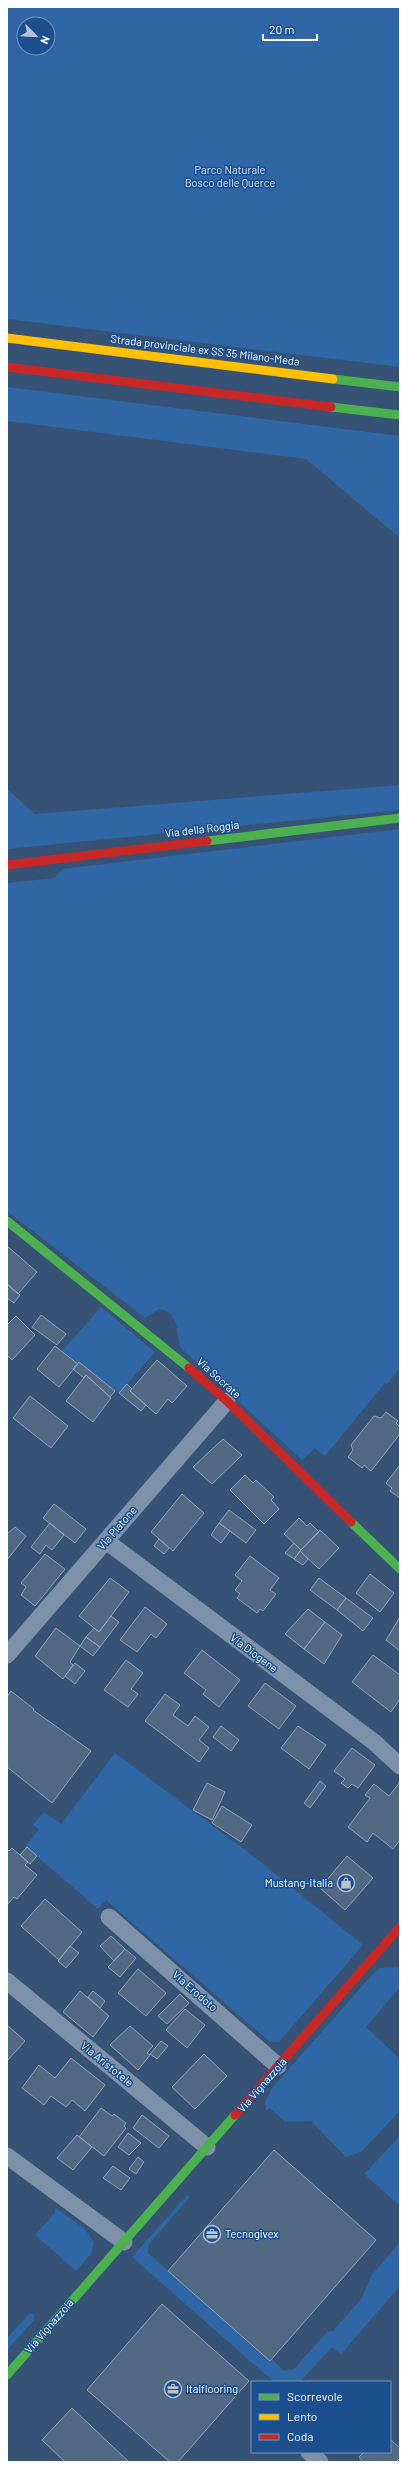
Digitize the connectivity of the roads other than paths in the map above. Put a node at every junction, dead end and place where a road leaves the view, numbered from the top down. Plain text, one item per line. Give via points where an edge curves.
1 (7, 338) edge
2 (7, 367) edge
3 (400, 386) edge
4 (400, 415) edge
5 (400, 818) edge
6 (7, 865) edge
7 (7, 1221) edge
8 (227, 1401) junction
9 (106, 1541) junction
10 (400, 1569) edge
11 (7, 1655) edge
12 (400, 1766) edge
13 (109, 1917) dead end
14 (400, 1927) edge
15 (7, 1981) edge
16 (278, 2066) junction
17 (207, 2147) junction
18 (7, 2156) edge
19 (124, 2242) junction
20 (7, 2375) edge
21 (310, 2453) edge
22 (320, 2462) edge

1 - 3 main road, Strada provinciale ex SS 35 Milano-Meda
2 - 4 main road
5 - 6 main road, Via della Roggia
7 - 8 main road, Via Socrate via 152,1336
8 - 9 street, Via Platone
8 - 10 main road, Via Socrate
9 - 11 street, Via Platone
9 - 12 street, Via Diogene via 374,1742
13 - 16 street, Via Erodoto
14 - 16 main road, Via Vignazzola
15 - 17 street, Via Aristotele
16 - 17 main road, Via Vignazzola
17 - 19 main road, Via Vignazzola
18 - 19 street
19 - 20 main road, Via Vignazzola
21 - 22 street

